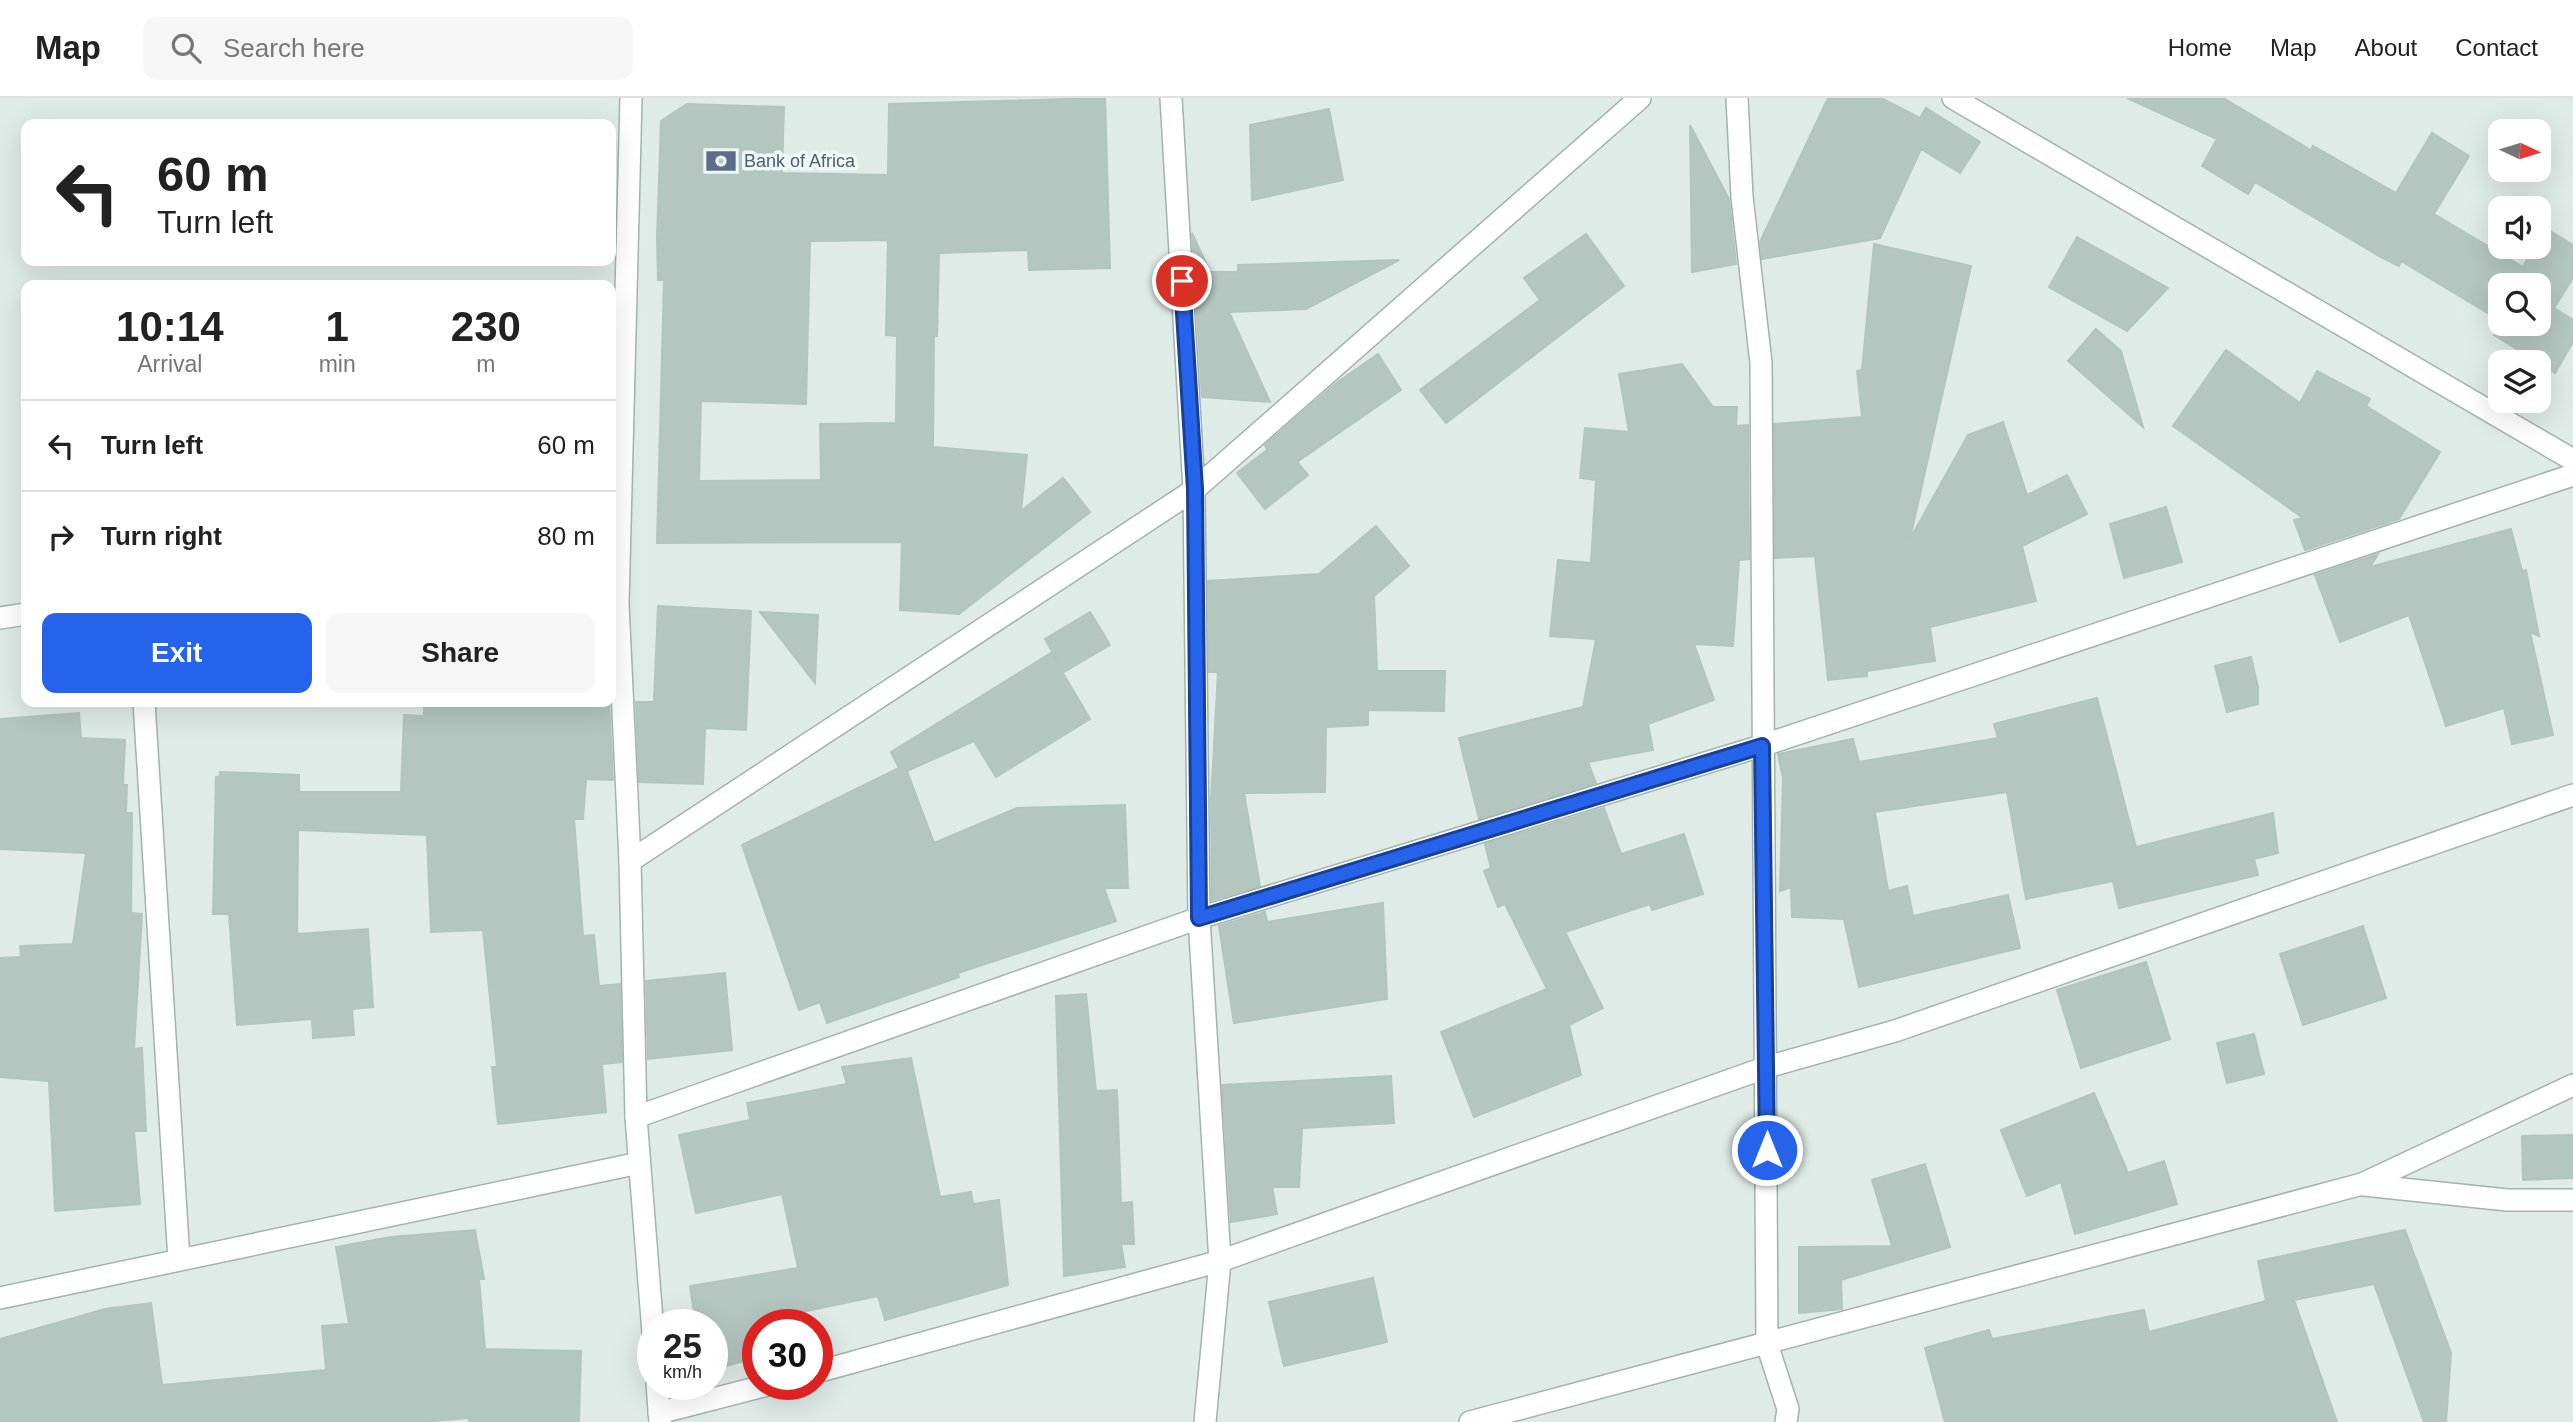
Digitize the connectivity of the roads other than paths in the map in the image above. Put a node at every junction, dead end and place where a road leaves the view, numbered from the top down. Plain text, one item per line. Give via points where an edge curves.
1 (631, 98) edge
2 (1171, 98) edge
3 (1640, 98) edge
4 (1737, 98) edge
5 (1953, 98) edge
6 (2573, 460) edge
7 (2573, 475) edge
8 (1195, 489) junction
9 (616, 544) edge
10 (21, 615) edge
11 (0, 618) edge
12 (616, 636) edge
13 (144, 707) edge
14 (1762, 746) junction
15 (2573, 795) edge
16 (630, 861) junction
17 (1199, 918) junction
18 (1766, 1067) junction
19 (2573, 1084) edge
20 (636, 1118) junction
21 (639, 1163) junction
22 (2362, 1184) junction
23 (2573, 1200) edge
24 (179, 1260) junction
25 (1220, 1261) junction
26 (0, 1298) edge
27 (651, 1309) edge
28 (1767, 1344) junction
29 (833, 1367) edge
30 (742, 1393) edge
31 (660, 1417) edge
32 (1205, 1422) edge
33 (1469, 1422) edge
34 (1786, 1422) edge

1 - 9 street
2 - 8 street
3 - 8 street
4 - 14 street via 1742,197 1761,363
5 - 6 street
7 - 14 street
8 - 16 street
8 - 17 street
10 - 11 street
12 - 16 street
13 - 24 street
14 - 17 street
14 - 18 street
15 - 18 street via 1895,1031
16 - 20 street
17 - 20 street
17 - 25 street
18 - 25 street
18 - 28 street
19 - 22 street
20 - 21 street
21 - 24 street
21 - 27 street
22 - 23 street via 2507,1200
22 - 28 street
24 - 26 street
25 - 29 street
25 - 32 street
28 - 33 street
28 - 34 street via 1788,1409
30 - 31 street

